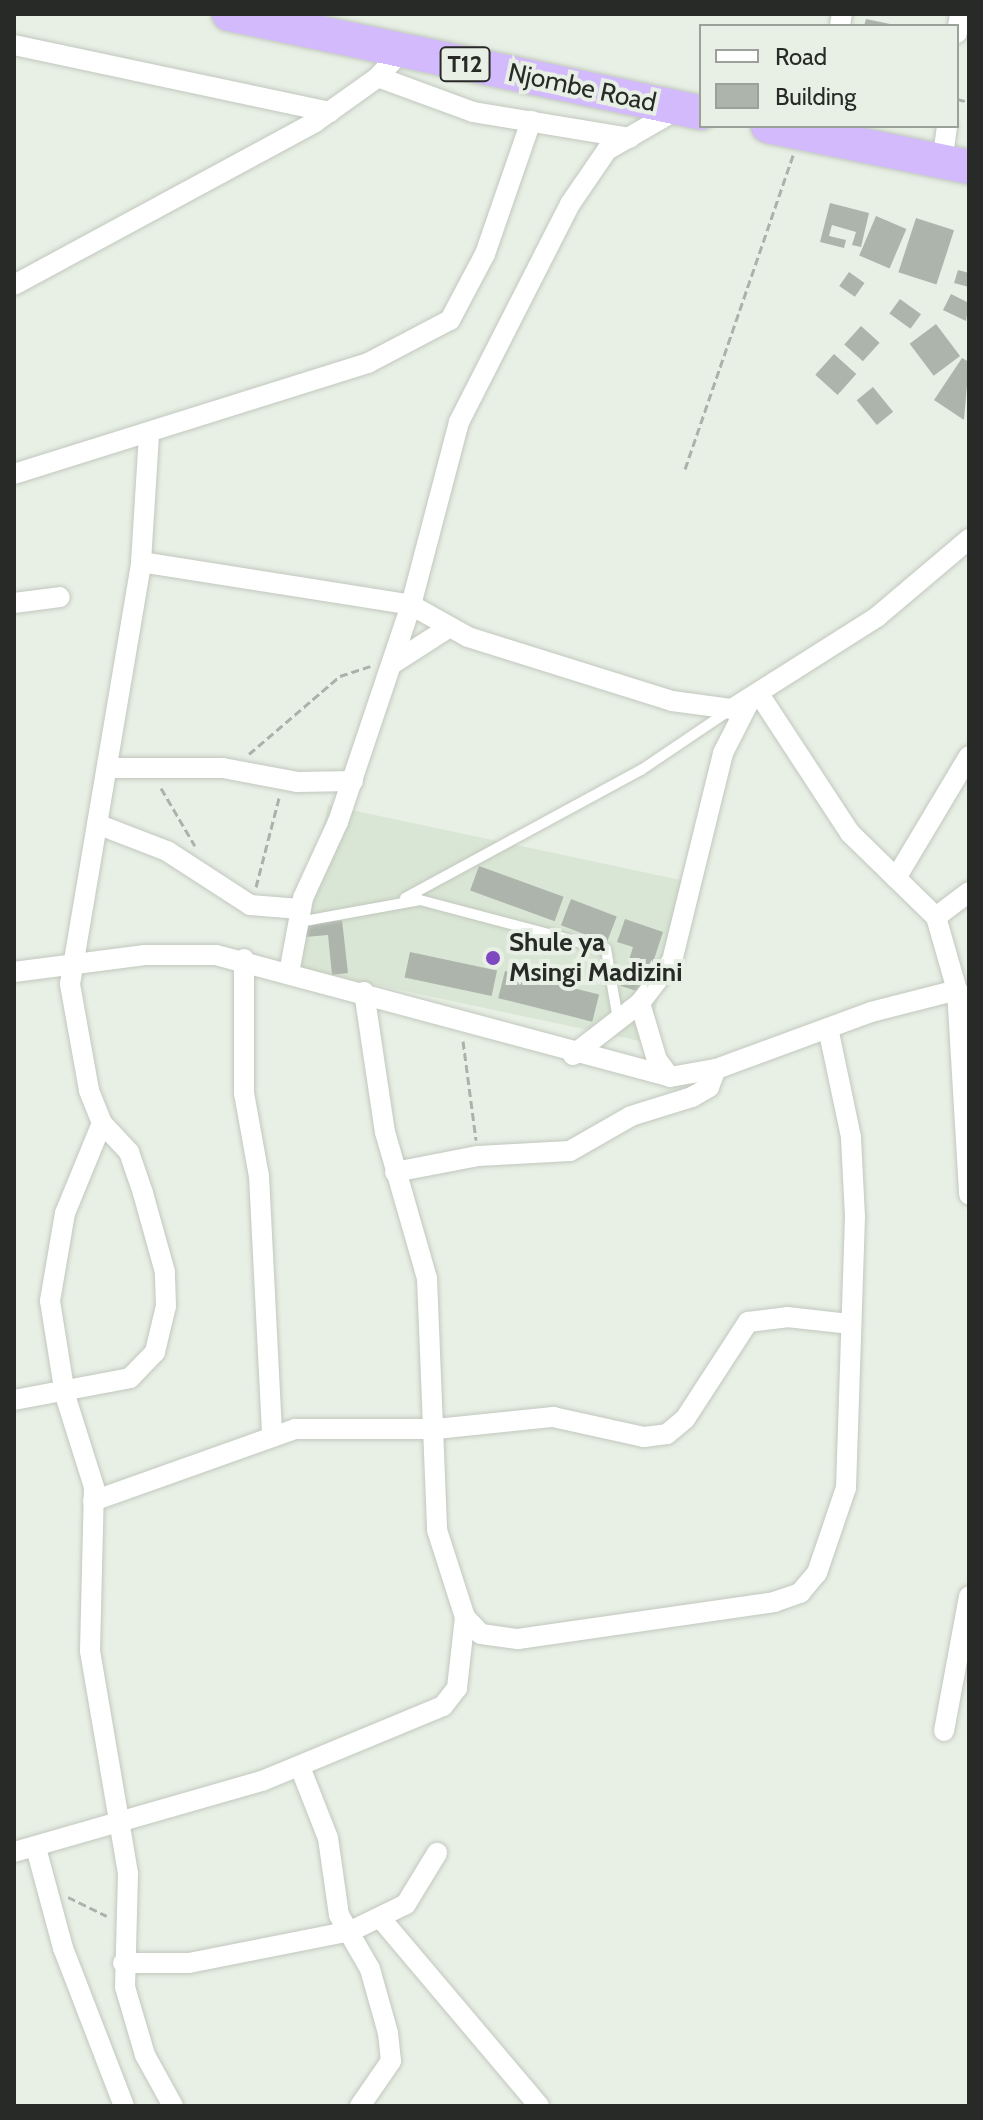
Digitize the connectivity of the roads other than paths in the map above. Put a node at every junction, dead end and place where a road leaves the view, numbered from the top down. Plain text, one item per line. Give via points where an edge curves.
1 (229, 14) edge
2 (14, 45) edge
3 (402, 50) junction
4 (378, 77) junction
5 (690, 110) edge
6 (330, 112) junction
7 (531, 121) junction
8 (785, 128) edge
9 (947, 128) edge
10 (810, 131) edge
11 (630, 138) junction
12 (956, 165) edge
13 (14, 285) edge
14 (149, 434) junction
15 (14, 474) edge
16 (969, 539) edge
17 (141, 562) junction
18 (60, 597) dead end
19 (14, 603) edge
20 (411, 605) junction
21 (448, 628) junction
22 (391, 666) junction
23 (747, 701) junction
24 (969, 756) edge
25 (107, 768) junction
26 (353, 781) junction
27 (97, 824) junction
28 (896, 878) junction
29 (969, 892) edge
30 (402, 900) junction
31 (299, 916) junction
32 (936, 917) junction
33 (244, 959) junction
34 (77, 963) junction
35 (14, 972) edge
36 (289, 973) junction
37 (957, 990) junction
38 (364, 992) junction
39 (640, 1003) junction
40 (618, 1020) junction
41 (828, 1028) junction
42 (573, 1055) junction
43 (966, 1057) edge
44 (716, 1069) junction
45 (670, 1077) junction
46 (102, 1123) junction
47 (395, 1172) junction
48 (969, 1195) edge
49 (849, 1324) junction
50 (65, 1395) junction
51 (14, 1400) edge
52 (436, 1429) junction
53 (272, 1436) junction
54 (93, 1501) junction
55 (969, 1596) edge
56 (465, 1617) junction
57 (944, 1731) dead end
58 (300, 1767) junction
59 (119, 1821) junction
60 (36, 1848) junction
61 (14, 1852) edge
62 (437, 1853) dead end
63 (382, 1920) junction
64 (351, 1931) junction
65 (123, 1963) junction
66 (124, 2106) edge
67 (173, 2106) edge
68 (360, 2106) edge
69 (539, 2106) edge

1 - 3 highway, Njombe Road / T12
2 - 6 street
3 - 4 street
3 - 5 highway, Njombe Road / T12
4 - 6 street
4 - 7 street via 473,112
5 - 11 street
6 - 13 street via 78,257
7 - 11 street
7 - 14 street via 485,254 450,320 368,363
8 - 10 highway
9 - 12 street
10 - 12 highway
11 - 20 street via 607,150 570,204 459,422
14 - 15 street
14 - 17 street
16 - 23 street via 877,617
17 - 20 street
17 - 25 street
18 - 19 street
20 - 21 street
20 - 22 street
21 - 22 street
21 - 23 street via 672,701
22 - 26 street
23 - 28 street via 827,803
23 - 30 lane via 641,770
23 - 39 street via 723,753 672,961
24 - 28 street
25 - 26 street via 220,768 284,779
25 - 27 street
26 - 31 street
27 - 31 street via 200,872 249,904
27 - 34 street
28 - 32 street
29 - 32 street
30 - 31 lane
30 - 40 lane via 442,904 606,949
31 - 36 street
32 - 37 street
33 - 34 street via 181,954
33 - 36 street
33 - 53 street via 244,1093 259,1176
34 - 35 street
34 - 46 street via 71,998
36 - 38 street
37 - 41 street
37 - 43 street
38 - 42 street via 461,1017
38 - 47 street
39 - 40 street
39 - 45 street via 657,1060
40 - 42 street
41 - 44 street
41 - 49 street via 854,1179
42 - 45 street
43 - 48 street
44 - 45 street
44 - 47 street via 709,1087 692,1097 631,1116 570,1151 478,1156
46 - 50 street via 53,1255 50,1301
46 - 50 street via 129,1152 165,1272 166,1306 155,1352 130,1378
47 - 52 street via 427,1278
49 - 52 street via 787,1317 748,1322 685,1419 667,1434 644,1437 553,1417
49 - 56 street via 846,1488 834,1537 800,1593 556,1639 481,1634
50 - 51 street
50 - 54 street via 91,1466
52 - 53 street via 325,1427
52 - 56 street via 437,1530
53 - 54 street
54 - 59 street via 90,1651
55 - 57 street
56 - 58 street via 453,1699
58 - 59 street
58 - 64 street via 328,1838 339,1915
59 - 60 street
59 - 65 street
60 - 61 street
60 - 66 street
62 - 63 street via 406,1904
63 - 64 street
63 - 69 street
64 - 65 street via 189,1963
64 - 68 street via 370,1969 391,2061
65 - 67 street via 145,2055

